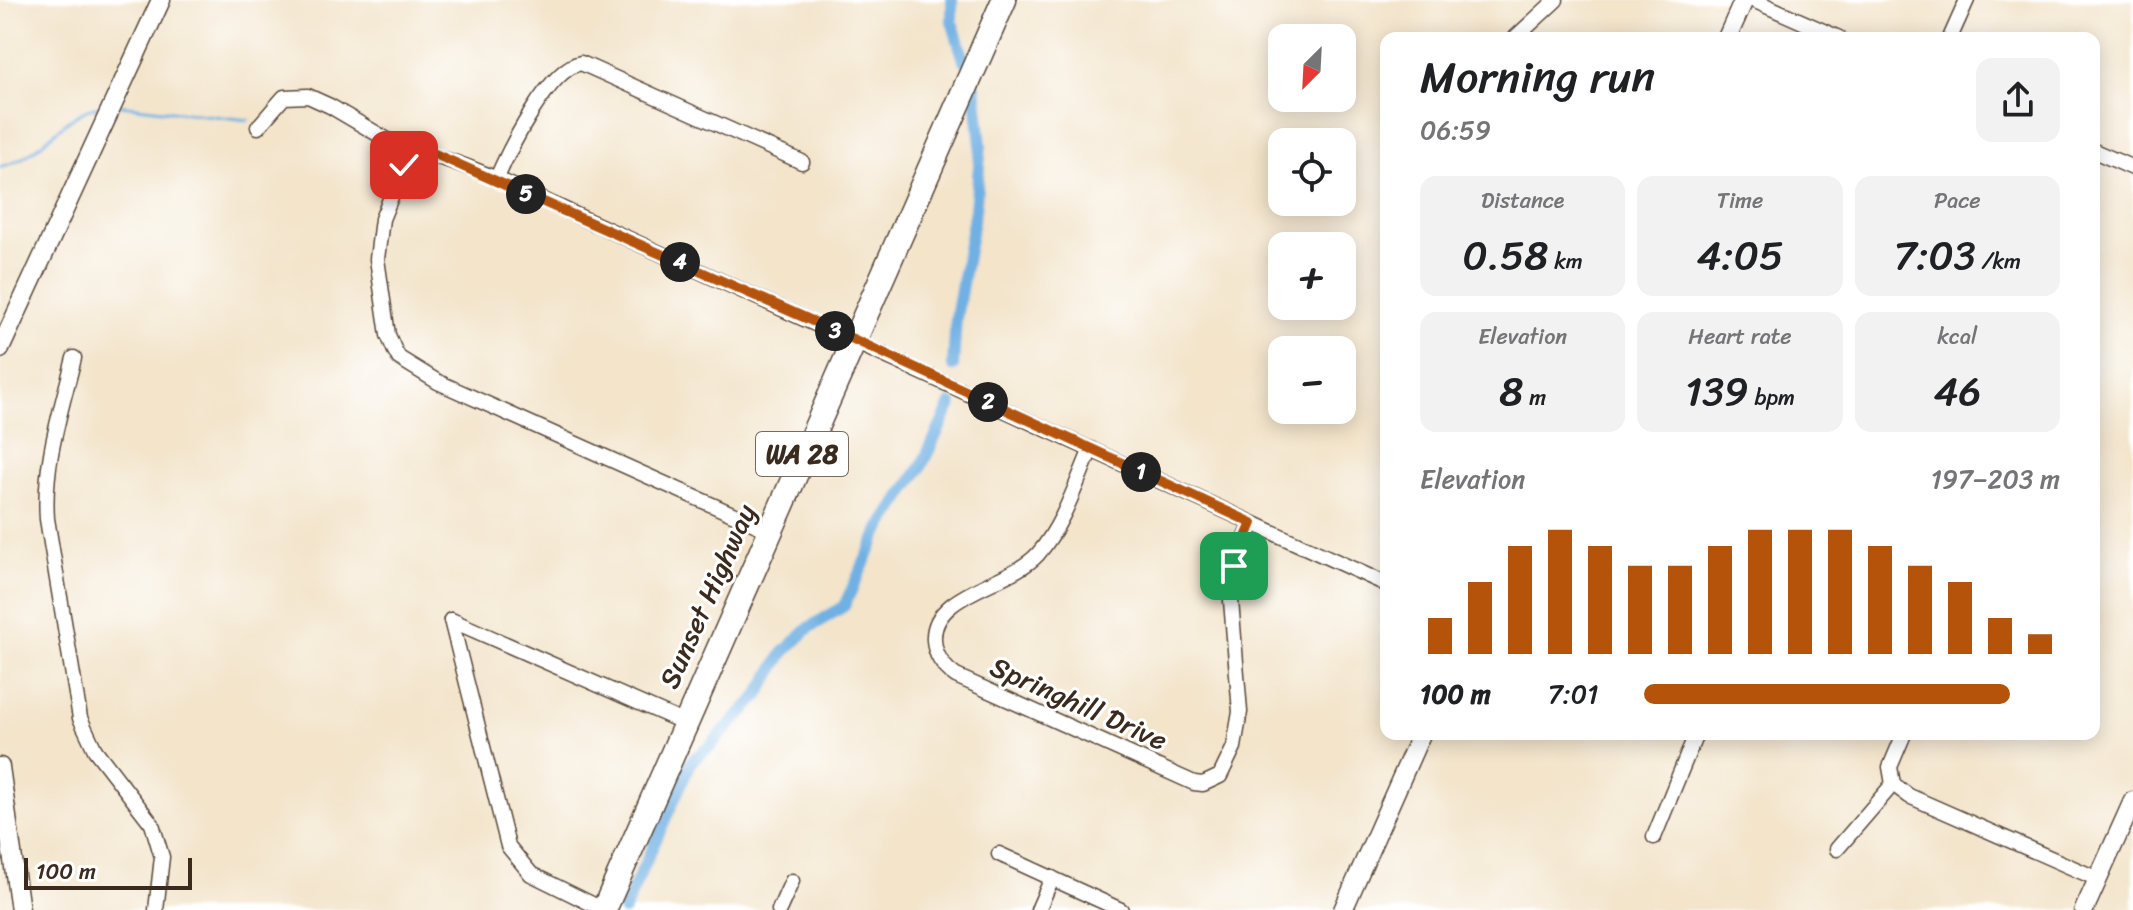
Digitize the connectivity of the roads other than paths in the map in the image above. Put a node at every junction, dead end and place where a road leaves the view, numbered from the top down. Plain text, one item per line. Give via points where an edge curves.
1 (161, 0) edge
2 (1004, 0) edge
3 (1556, 0) edge
4 (1744, 0) edge
5 (1753, 0) edge
6 (1967, 0) edge
7 (1521, 32) edge
8 (1730, 32) edge
9 (1825, 32) edge
10 (1953, 32) edge
11 (258, 127) dead end
12 (2100, 154) edge
13 (413, 155) junction
14 (802, 162) dead end
15 (2133, 168) edge
16 (496, 180) junction
17 (853, 339) junction
18 (0, 349) edge
19 (74, 358) dead end
20 (1091, 449) junction
21 (1252, 523) junction
22 (768, 530) junction
23 (1380, 581) edge
24 (685, 723) junction
25 (1418, 740) edge
26 (1694, 740) edge
27 (1901, 740) edge
28 (0, 767) edge
29 (1893, 784) junction
30 (2133, 801) edge
31 (1654, 837) dead end
32 (1837, 849) dead end
33 (999, 854) dead end
34 (1052, 878) junction
35 (2098, 879) junction
36 (792, 881) dead end
37 (20, 910) edge
38 (156, 910) edge
39 (604, 910) edge
40 (779, 910) edge
41 (1038, 910) edge
42 (1121, 910) edge
43 (1343, 910) edge
44 (2084, 910) edge

1 - 18 main road
2 - 17 highway, Sunset Highway / WA 28
3 - 7 street
4 - 8 main road
5 - 9 street
6 - 10 street
11 - 13 street via 284,97 308,96
12 - 15 street
13 - 16 street via 435,154
13 - 22 street via 404,165 377,241 388,335 399,358 438,382
14 - 16 street via 581,63 554,79
16 - 17 street
17 - 20 street
17 - 22 highway, Sunset Highway / WA 28
19 - 38 street via 50,459 47,519 80,718 95,750 152,824 162,857
20 - 21 street
20 - 21 street, Springhill Drive via 1049,540 1021,569 950,604 935,629 936,650 956,676 1194,783 1220,776 1239,730 1230,588
21 - 23 street
22 - 24 highway, Sunset Highway / WA 28
24 - 39 highway, Sunset Highway / WA 28
24 - 39 street via 451,620 508,846 531,874
25 - 43 main road
26 - 31 street
27 - 29 street via 1890,767
28 - 37 main road
29 - 32 street
29 - 35 street via 1909,796
30 - 35 main road
33 - 34 street
34 - 41 street
34 - 42 street
35 - 44 main road
36 - 40 street

